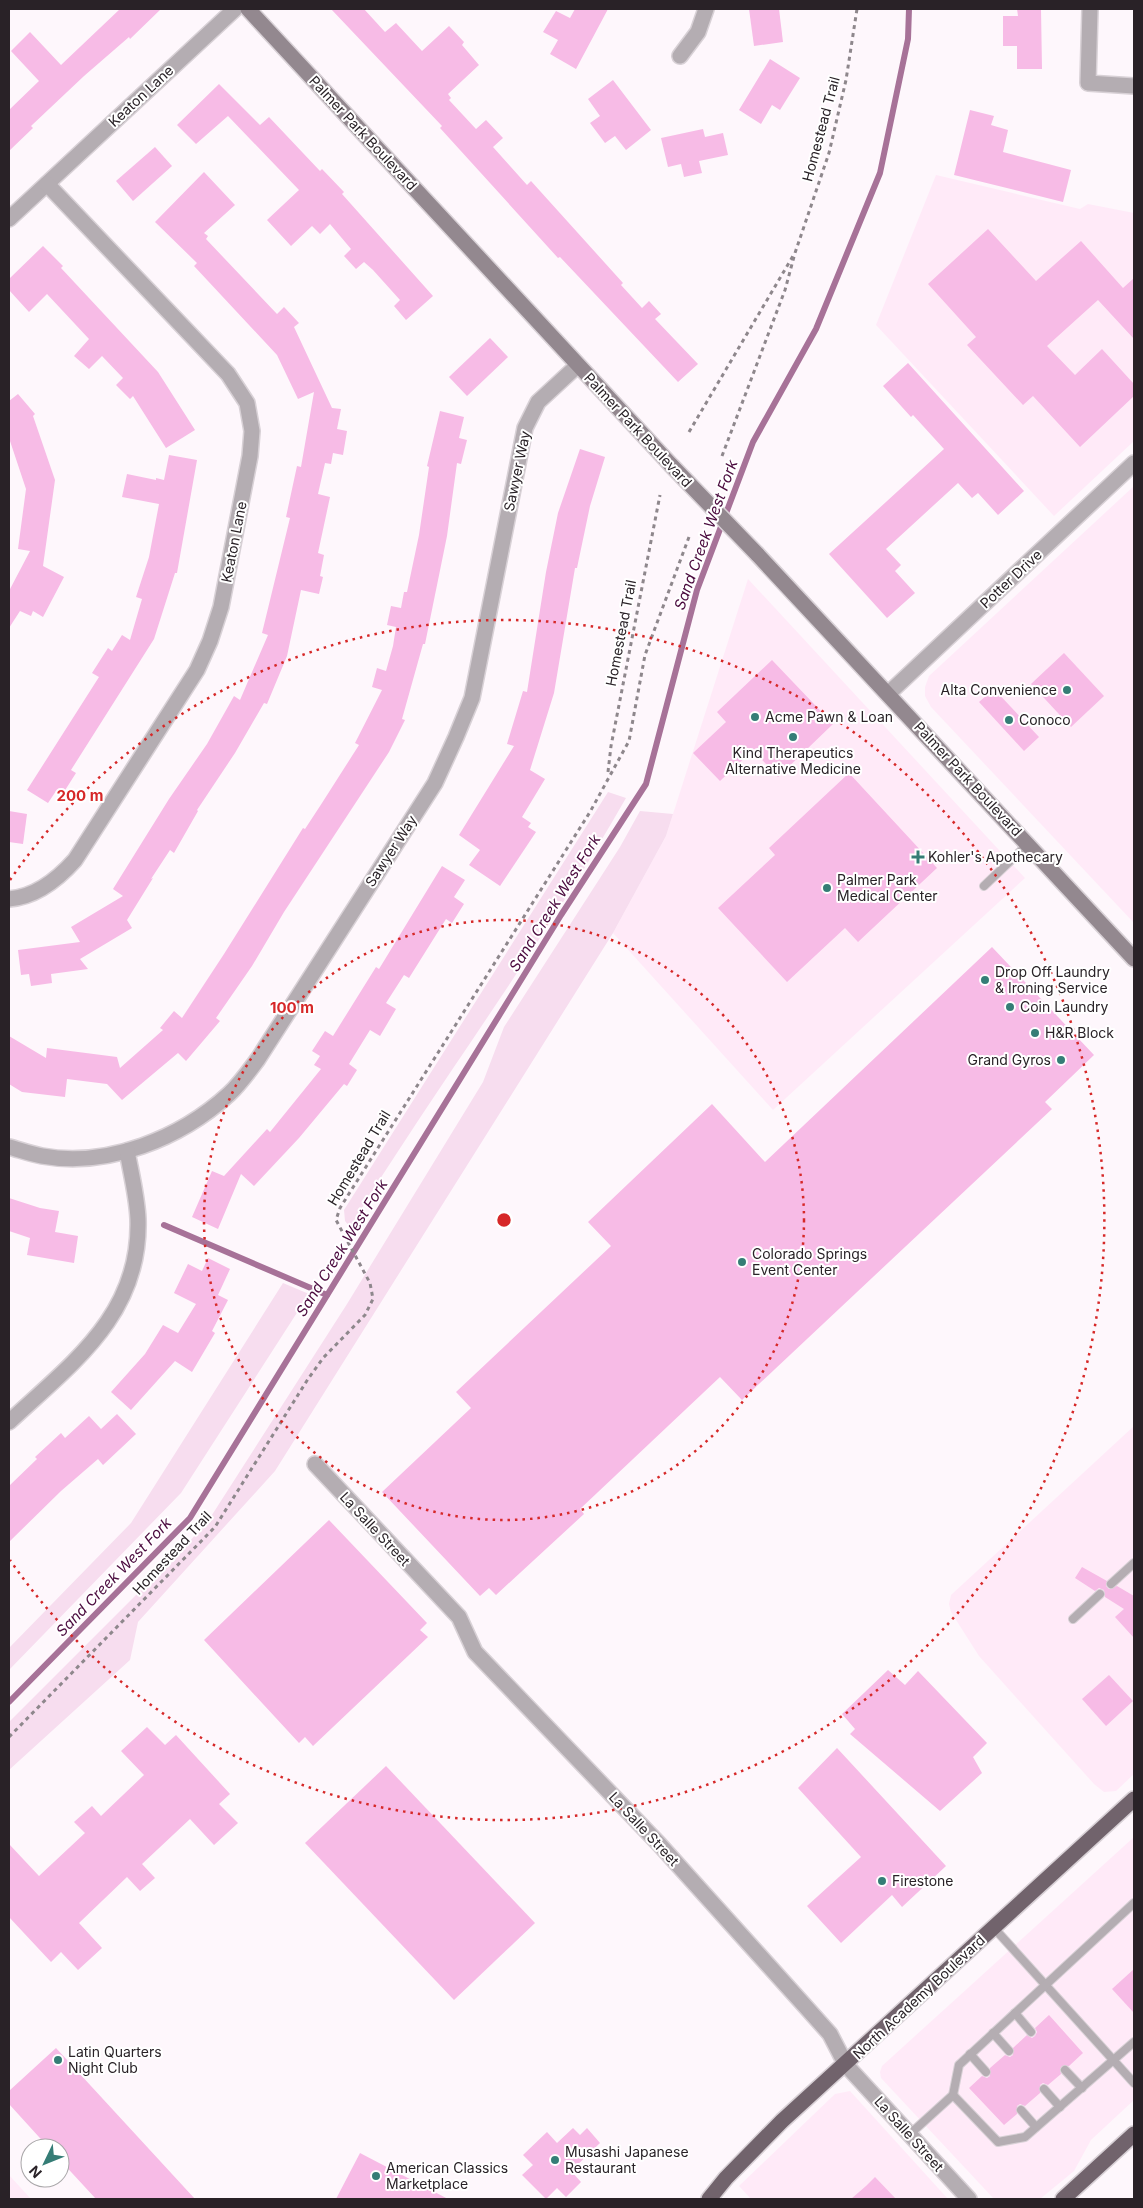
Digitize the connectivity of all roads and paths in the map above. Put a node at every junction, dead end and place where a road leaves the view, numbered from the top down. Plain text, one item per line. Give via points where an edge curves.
1 (236, 9) edge
2 (248, 9) edge
3 (706, 9) edge
4 (857, 9) edge
5 (1090, 9) edge
6 (680, 56) dead end
7 (1134, 86) edge
8 (47, 184) junction
9 (9, 219) edge
10 (795, 253) junction
11 (577, 366) junction
12 (689, 432) dead end
13 (722, 456) dead end
14 (1134, 463) edge
15 (660, 495) dead end
16 (689, 537) dead end
17 (888, 694) junction
18 (608, 775) junction
19 (1028, 844) junction
20 (984, 886) dead end
21 (9, 899) edge
22 (1134, 959) edge
23 (9, 1147) edge
24 (128, 1151) junction
25 (9, 1422) edge
26 (314, 1464) dead end
27 (1134, 1563) edge
28 (1112, 1584) dead end
29 (1100, 1594) dead end
30 (1073, 1619) dead end
31 (9, 1737) edge
32 (1134, 1799) edge
33 (1134, 1903) edge
34 (994, 1928) junction
35 (1046, 1984) junction
36 (1015, 2014) junction
37 (1031, 2032) dead end
38 (993, 2034) junction
39 (1134, 2042) edge
40 (1009, 2051) dead end
41 (970, 2054) junction
42 (1114, 2060) junction
43 (846, 2065) junction
44 (1065, 2070) dead end
45 (986, 2072) dead end
46 (1134, 2083) edge
47 (1082, 2088) junction
48 (1044, 2089) dead end
49 (953, 2095) junction
50 (1060, 2106) junction
51 (1021, 2110) dead end
52 (1036, 2127) junction
53 (910, 2134) junction
54 (1134, 2134) edge
55 (709, 2199) edge
56 (969, 2199) edge
57 (1063, 2199) edge

1 - 8 street, Keaton Lane
2 - 11 main road, Palmer Park Boulevard
3 - 6 street via 698,32
4 - 10 path, Homestead Trail via 846,80 829,153
5 - 7 street via 1088,83
8 - 9 street, Keaton Lane
8 - 21 street, Keaton Lane via 228,374 247,402 252,431 222,607 198,670 75,860 47,886
10 - 12 path, Homestead Trail
10 - 13 path, Homestead Trail via 785,290
11 - 17 main road, Palmer Park Boulevard, bridge
11 - 24 street, Sawyer Way via 538,402 525,428 472,698 435,783 258,1059 230,1093 203,1116 170,1136
14 - 17 street, Potter Drive
15 - 18 path, Homestead Trail
16 - 18 path, Homestead Trail via 645,656 629,740
17 - 19 main road, Palmer Park Boulevard
18 - 31 path, Homestead Trail via 590,812 340,1208 336,1220 370,1283 373,1299 365,1315 323,1358 308,1379 215,1527
19 - 20 lane
19 - 22 main road, Palmer Park Boulevard
23 - 24 street, Sawyer Way via 43,1156 81,1158
24 - 25 street via 138,1218 136,1253 126,1292 90,1347
26 - 43 street, La Salle Street via 459,1618 475,1652 660,1846 824,2027
27 - 28 lane
29 - 30 lane
32 - 34 highway, North Academy Boulevard
33 - 35 lane
34 - 35 lane
34 - 43 highway, North Academy Boulevard
35 - 36 lane
35 - 42 lane
36 - 37 lane
36 - 38 lane
38 - 40 lane
38 - 41 lane
39 - 42 lane
41 - 45 lane
41 - 49 lane via 959,2065
42 - 46 lane
42 - 47 lane
43 - 53 street, La Salle Street
43 - 55 highway, North Academy Boulevard via 782,2121
44 - 47 lane
47 - 50 lane
48 - 50 lane
49 - 52 lane via 998,2142 1025,2137
49 - 53 lane
50 - 52 lane
51 - 52 lane
53 - 56 street, La Salle Street
54 - 57 highway

